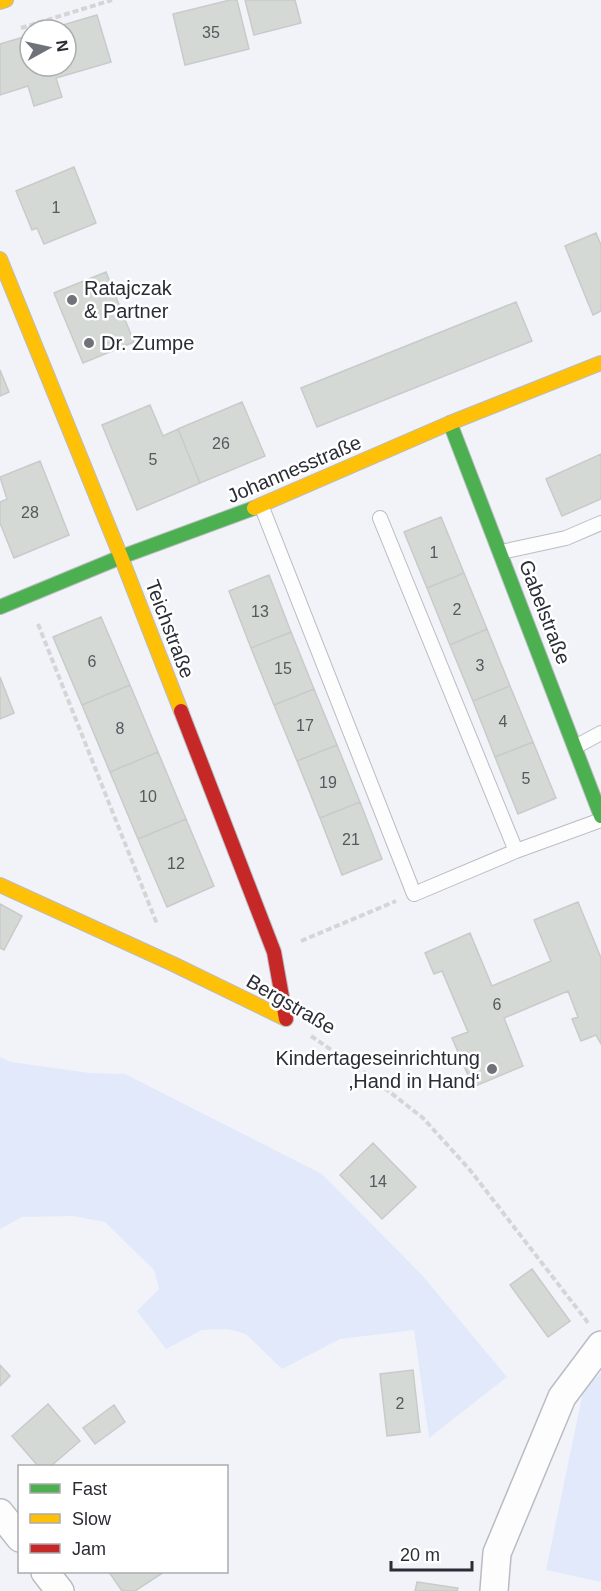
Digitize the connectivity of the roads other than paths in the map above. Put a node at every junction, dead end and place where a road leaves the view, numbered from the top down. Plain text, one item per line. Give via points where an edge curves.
1 (6, 0) edge
2 (0, 2) edge
3 (0, 259) edge
4 (601, 363) edge
5 (450, 423) junction
6 (261, 505) junction
7 (380, 518) dead end
8 (601, 523) edge
9 (501, 552) junction
10 (121, 557) junction
11 (0, 607) edge
12 (601, 733) edge
13 (575, 747) junction
14 (601, 818) edge
15 (516, 851) junction
16 (0, 885) edge
17 (286, 1018) joint
18 (597, 1338) edge
19 (0, 1513) edge
20 (18, 1536) edge
21 (46, 1573) edge
22 (60, 1591) edge
23 (494, 1591) edge

1 - 2 street
3 - 10 street, Teichstraße
4 - 5 street, Johannesstraße
5 - 6 street, Johannesstraße
5 - 9 street, Gabelstraße
6 - 10 street, Johannesstraße
6 - 15 lane via 414,894
7 - 15 lane
8 - 9 lane via 566,538
9 - 13 street, Gabelstraße
10 - 11 street, Johannesstraße
10 - 17 street, Teichstraße via 274,952
12 - 13 lane
13 - 14 street, Gabelstraße
14 - 15 lane
16 - 17 street, Bergstraße
18 - 23 street via 562,1397 497,1553
19 - 20 street
21 - 22 street

